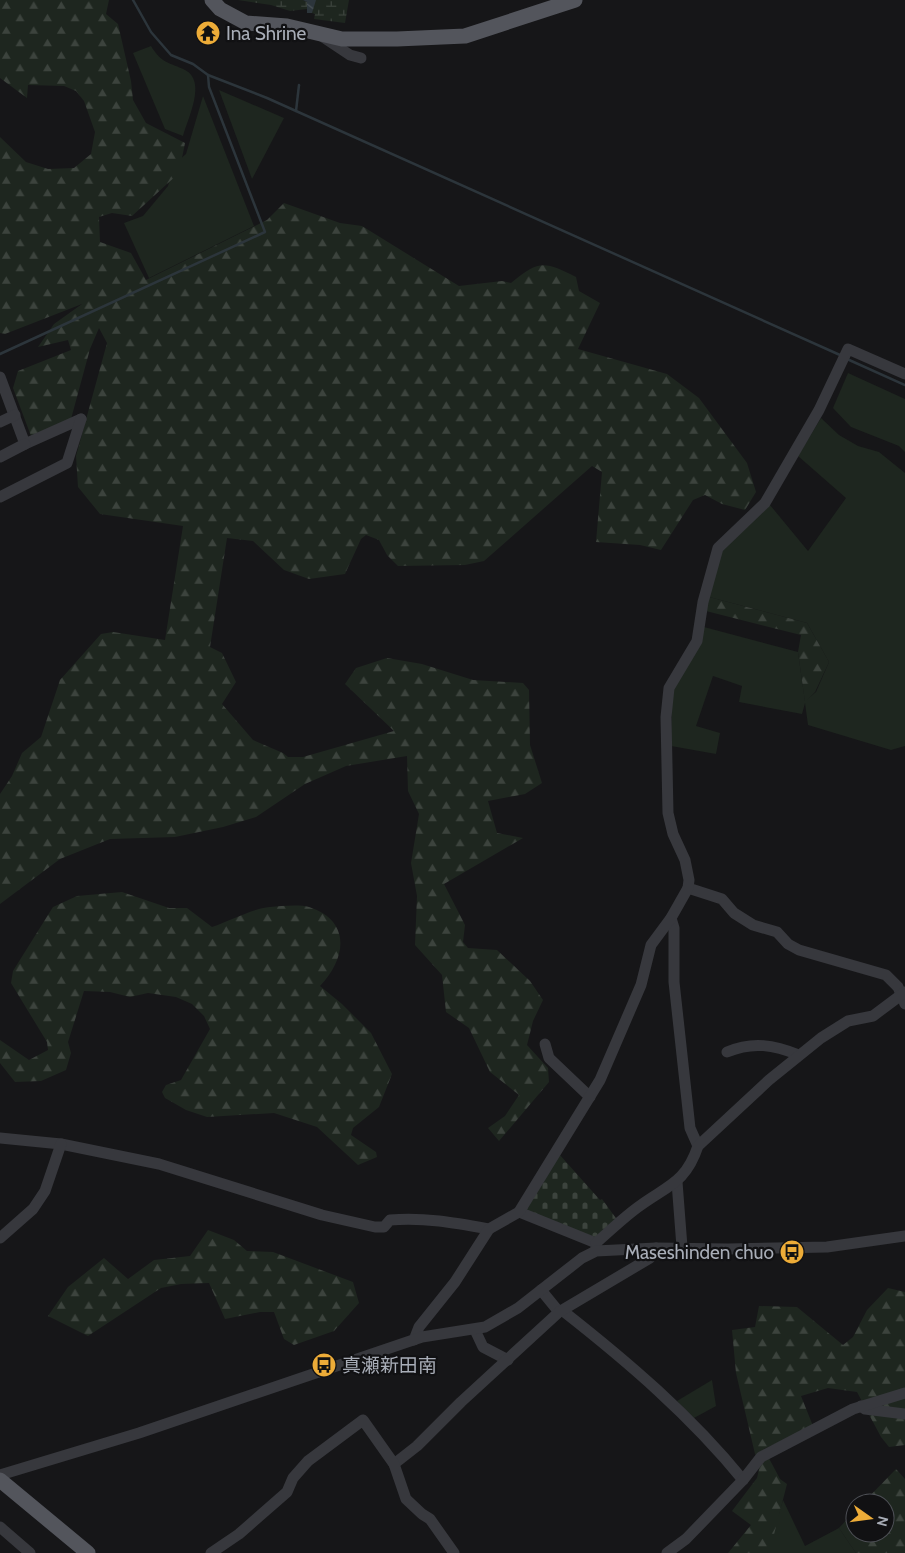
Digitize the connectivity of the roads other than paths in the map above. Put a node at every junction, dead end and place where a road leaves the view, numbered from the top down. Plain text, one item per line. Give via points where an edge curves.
1 (212, 0) edge
2 (575, 0) edge
3 (319, 34) junction
4 (361, 58) dead end
5 (905, 374) edge
6 (0, 377) edge
7 (15, 415) junction
8 (0, 422) edge
9 (25, 444) junction
10 (0, 457) edge
11 (0, 497) edge
12 (688, 888) junction
13 (672, 918) junction
14 (904, 997) edge
15 (545, 1044) dead end
16 (727, 1052) dead end
17 (799, 1055) junction
18 (590, 1097) junction
19 (0, 1138) edge
20 (61, 1144) junction
21 (698, 1146) junction
22 (677, 1182) junction
23 (518, 1212) junction
24 (489, 1228) junction
25 (905, 1236) edge
26 (0, 1238) edge
27 (596, 1247) junction
28 (682, 1247) junction
29 (656, 1248) junction
30 (541, 1290) junction
31 (561, 1312) junction
32 (475, 1330) junction
33 (414, 1340) junction
34 (508, 1360) junction
35 (905, 1393) edge
36 (862, 1406) junction
37 (905, 1414) edge
38 (394, 1464) junction
39 (0, 1475) edge
40 (0, 1480) edge
41 (743, 1480) junction
42 (0, 1527) edge
43 (30, 1553) edge
44 (88, 1553) edge
45 (211, 1553) edge
46 (454, 1553) edge
47 (667, 1553) edge

1 - 3 main road via 220,9 246,23 287,26
2 - 3 main road via 465,36 342,39
3 - 4 street via 350,55
5 - 12 street via 848,349 819,410 765,503 718,548 703,602 697,641 670,688 666,717 668,813 685,860 690,880
6 - 7 street
7 - 8 street
7 - 9 street
9 - 10 street
9 - 11 street via 81,419 67,463
12 - 13 street
12 - 14 street via 722,899 734,913 753,925 777,932 799,950 886,975
13 - 18 street via 651,945 641,985
13 - 21 street via 674,982 690,1128
14 - 17 street via 873,1016 848,1020
15 - 18 street via 548,1058
16 - 17 street via 741,1046 756,1045 777,1046
17 - 21 street
18 - 23 street
19 - 20 street
20 - 24 street via 158,1164 322,1215 375,1227 384,1227 390,1220 403,1219
20 - 26 street via 45,1191 33,1210
21 - 22 street
22 - 27 street via 641,1205
22 - 28 street
23 - 24 street
23 - 27 street
24 - 33 street via 455,1282 419,1327
25 - 28 street via 827,1247 728,1250
27 - 29 street
27 - 30 street
28 - 29 street
29 - 31 street via 650,1258
30 - 31 street
30 - 32 street via 498,1321
31 - 34 street
31 - 41 street via 661,1392 715,1446
32 - 33 street via 435,1334
32 - 34 street via 483,1347
33 - 39 street via 139,1433
34 - 38 street
35 - 36 street
36 - 37 street
36 - 41 street via 760,1458
38 - 45 street via 363,1420 308,1460 293,1478 287,1492
38 - 46 street via 406,1499 430,1519
40 - 44 main road
41 - 47 street via 686,1539
42 - 43 street

